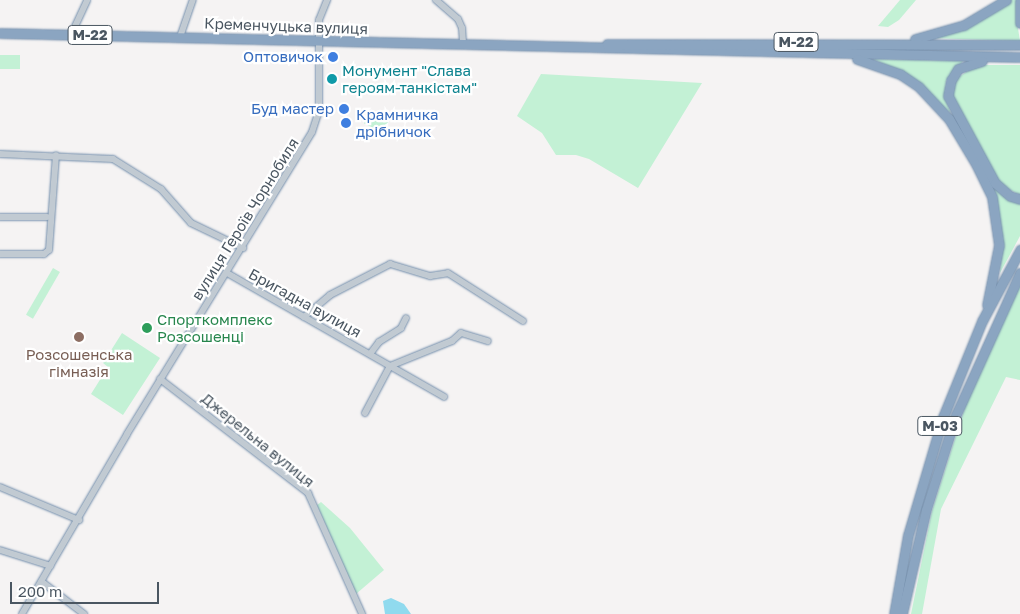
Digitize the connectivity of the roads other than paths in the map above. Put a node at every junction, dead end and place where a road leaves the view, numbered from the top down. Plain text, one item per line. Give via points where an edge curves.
1 (87, 0) edge
2 (193, 0) edge
3 (327, 0) edge
4 (436, 0) edge
5 (1006, 0) edge
6 (1020, 1) edge
7 (1020, 23) edge
8 (0, 32) edge
9 (71, 35) junction
10 (180, 37) junction
11 (320, 42) junction
12 (462, 43) junction
13 (882, 43) junction
14 (1020, 45) edge
15 (572, 47) junction
16 (840, 55) junction
17 (997, 57) junction
18 (1020, 57) edge
19 (0, 154) edge
20 (56, 155) junction
21 (1020, 199) edge
22 (47, 217) dead end
23 (0, 218) edge
24 (242, 248) junction
25 (1020, 250) edge
26 (0, 254) edge
27 (227, 273) junction
28 (1020, 273) edge
29 (304, 317) junction
30 (406, 318) dead end
31 (523, 321) dead end
32 (982, 322) junction
33 (488, 341) dead end
34 (370, 354) junction
35 (390, 366) junction
36 (160, 380) junction
37 (444, 397) dead end
38 (365, 413) dead end
39 (0, 487) edge
40 (79, 520) junction
41 (0, 550) edge
42 (51, 566) junction
43 (42, 582) junction
44 (22, 614) edge
45 (84, 614) edge
46 (362, 614) edge
47 (894, 614) edge
48 (902, 614) edge

1 - 9 street
2 - 10 street
3 - 11 street, вулиця Героїв Чорнобиля via 319,20
4 - 12 street via 458,19
5 - 13 highway via 964,25 940,34
6 - 7 highway
8 - 9 highway, Кременчуцька вулиця / М-22
9 - 10 highway, Кременчуцька вулиця / М-22
10 - 11 highway, Кременчуцька вулиця / М-22
11 - 12 highway, Кременчуцька вулиця / М-22
11 - 24 street, вулиця Героїв Чорнобиля via 319,111 315,126
12 - 15 highway, Кременчуцька вулиця / М-22
13 - 14 highway, М-22
13 - 15 highway, М-22 via 635,42
15 - 16 highway, М-22
16 - 17 highway, М-22
16 - 32 highway via 885,68 919,87 949,119 976,164 992,198 999,245
17 - 18 highway, М-22
17 - 21 highway via 958,69 951,80 948,96 995,183 1010,196
19 - 20 street
20 - 24 street via 104,158 120,163 161,189 191,224
20 - 26 street via 47,252
22 - 23 street
24 - 27 street, вулиця Героїв Чорнобиля
25 - 32 highway, М-03
27 - 29 street, Бригадна вулиця
27 - 36 street, вулиця Героїв Чорнобиля
28 - 48 highway, М-03 via 953,423 926,510
29 - 31 street via 330,295 390,264 430,276 448,273
29 - 34 street, Бригадна вулиця
30 - 34 street, Бригадна вулиця via 400,328 379,342
32 - 47 highway, М-03 via 943,417 927,469 908,535
33 - 35 street via 461,333 452,341
34 - 35 street, Бригадна вулиця
35 - 37 street, Бригадна вулиця
35 - 38 street
36 - 40 street, вулиця Героїв Чорнобиля
36 - 46 street, Джерельна вулиця via 308,493
39 - 40 street
40 - 42 street, вулиця Героїв Чорнобиля
41 - 42 street
42 - 43 street, вулиця Героїв Чорнобиля
43 - 44 street, вулиця Героїв Чорнобиля
43 - 45 street

